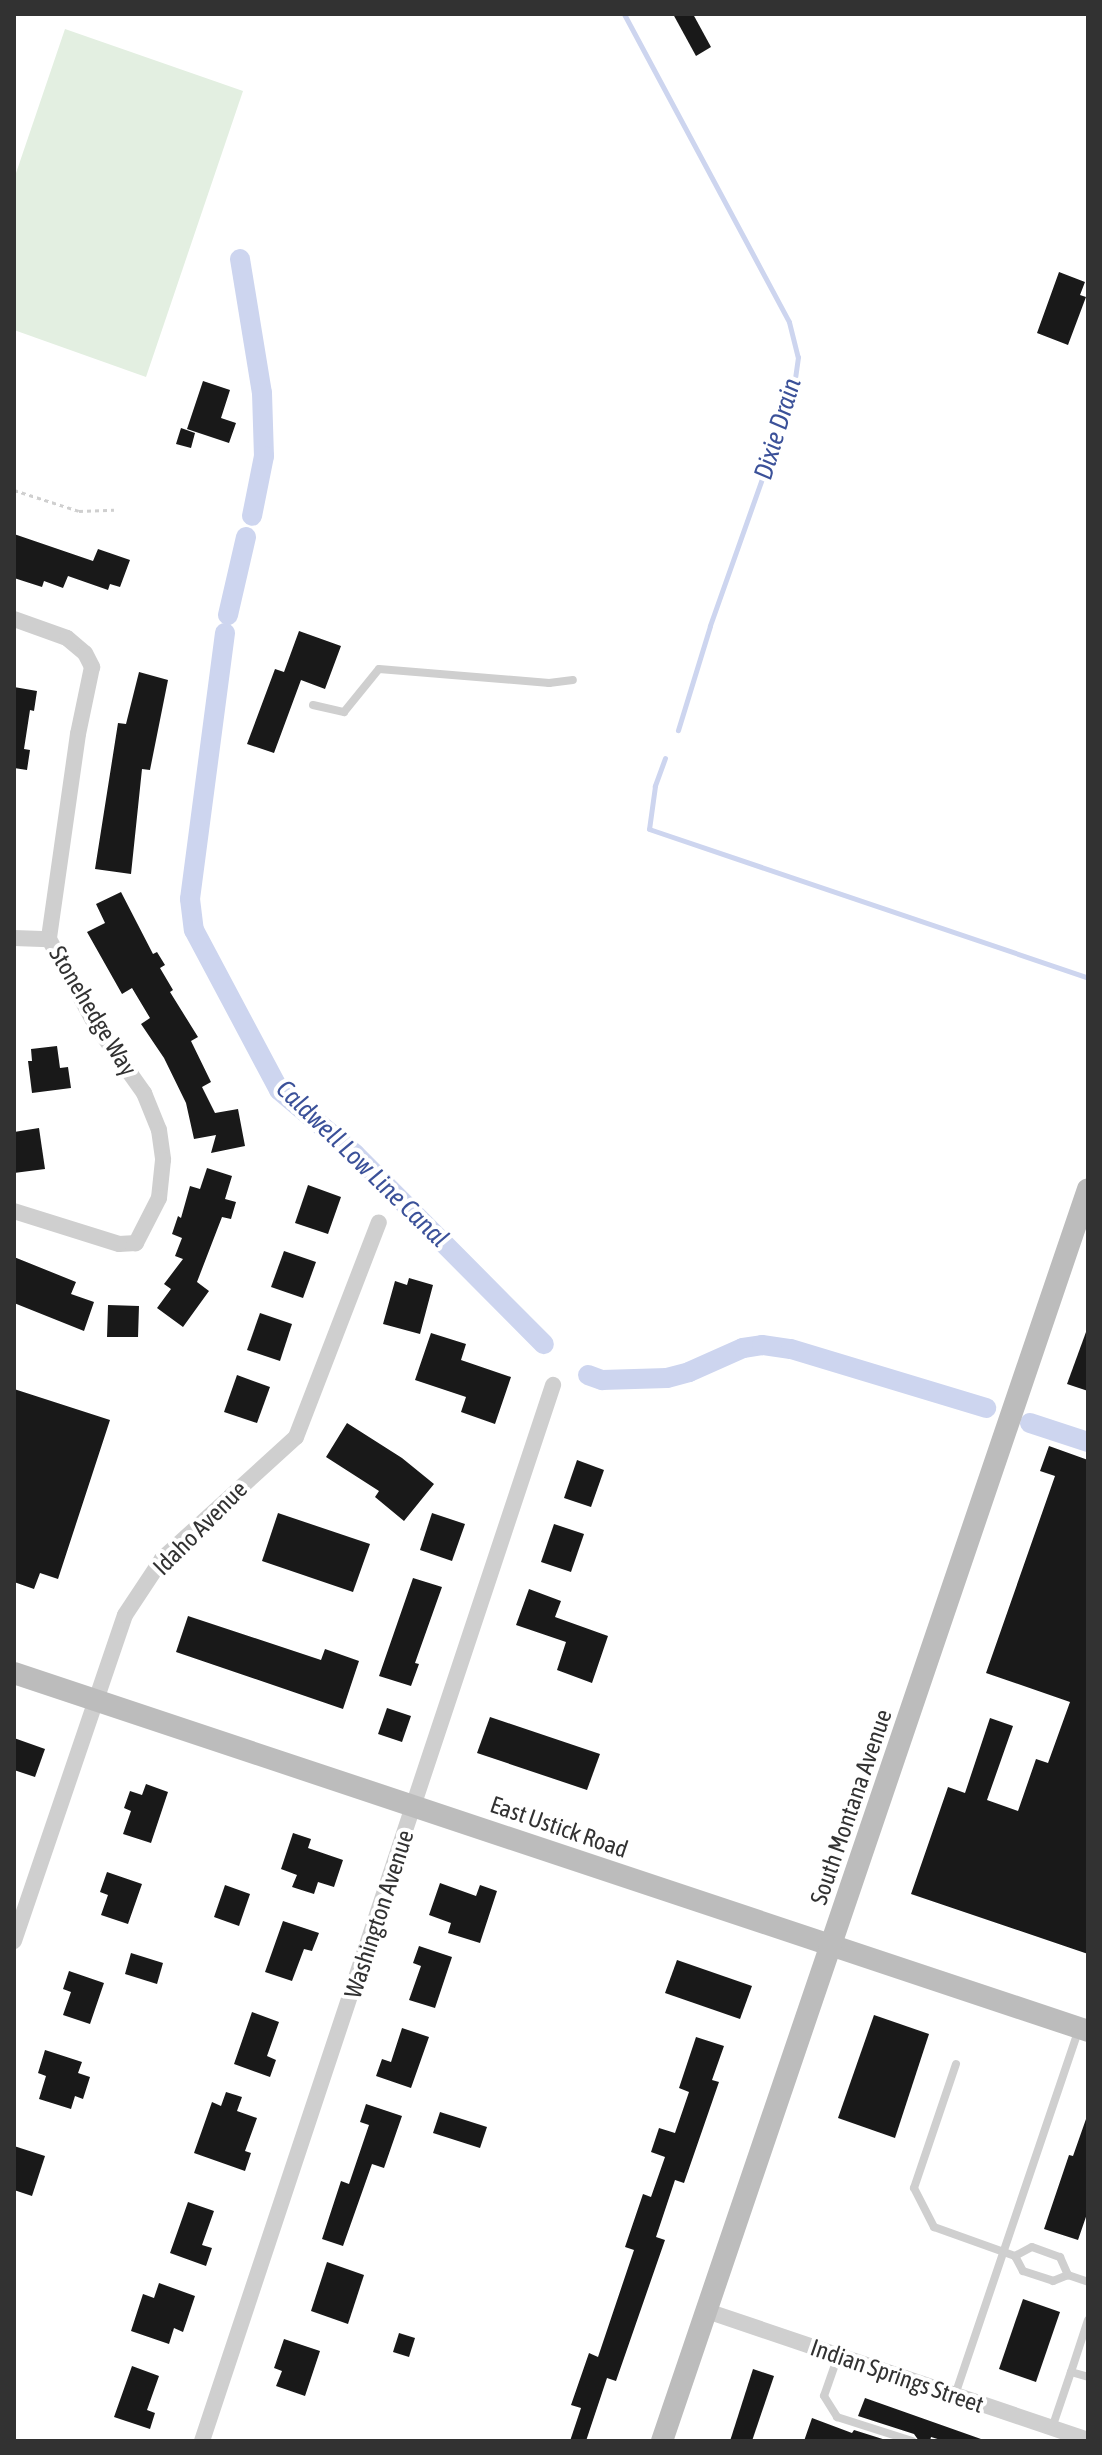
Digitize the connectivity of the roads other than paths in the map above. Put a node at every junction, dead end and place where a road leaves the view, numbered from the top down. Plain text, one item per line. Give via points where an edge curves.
1 (14, 619) edge
2 (573, 680) dead end
3 (313, 705) dead end
4 (14, 938) edge
5 (49, 939) junction
6 (1088, 1189) edge
7 (14, 1211) edge
8 (379, 1222) dead end
9 (553, 1385) dead end
10 (14, 1673) edge
11 (95, 1700) junction
12 (415, 1805) junction
13 (14, 1941) edge
14 (831, 1945) junction
15 (1084, 2029) edge
16 (956, 2064) dead end
17 (1004, 2251) junction
18 (1015, 2256) junction
19 (1068, 2275) junction
20 (1088, 2282) edge
21 (707, 2311) junction
22 (1088, 2320) edge
23 (838, 2356) junction
24 (1071, 2372) junction
25 (1088, 2377) edge
26 (955, 2395) junction
27 (1052, 2428) junction
28 (1088, 2440) edge
29 (202, 2441) edge
30 (662, 2441) edge
31 (912, 2441) edge

1 - 5 street, Stonehedge Way via 67,638 92,667
2 - 3 lane via 549,683 379,669 344,712
4 - 5 street
5 - 7 street, Stonehedge Way via 95,1024 144,1093 159,1130 159,1198 136,1243 119,1244
6 - 14 street, South Montana Avenue
8 - 11 street, Idaho Avenue via 296,1437 162,1559 125,1615
9 - 12 street, Washington Avenue
10 - 11 street, East Ustick Road
11 - 12 street, East Ustick Road
11 - 13 street, Idaho Avenue
12 - 14 street, East Ustick Road
12 - 29 street, Washington Avenue
14 - 15 street, East Ustick Road
14 - 21 street, South Montana Avenue
15 - 17 lane
16 - 17 lane via 914,2188 934,2227
17 - 18 lane
17 - 26 lane
18 - 19 lane via 1023,2271 1053,2281
18 - 19 lane via 1032,2247 1060,2257
19 - 20 lane
21 - 23 street, Indian Springs Street
21 - 30 street, South Montana Avenue
22 - 24 lane
23 - 26 street, Indian Springs Street
23 - 31 lane via 824,2396 837,2417
24 - 25 lane
24 - 27 lane
26 - 27 street, Indian Springs Street
27 - 28 street, Indian Springs Street

